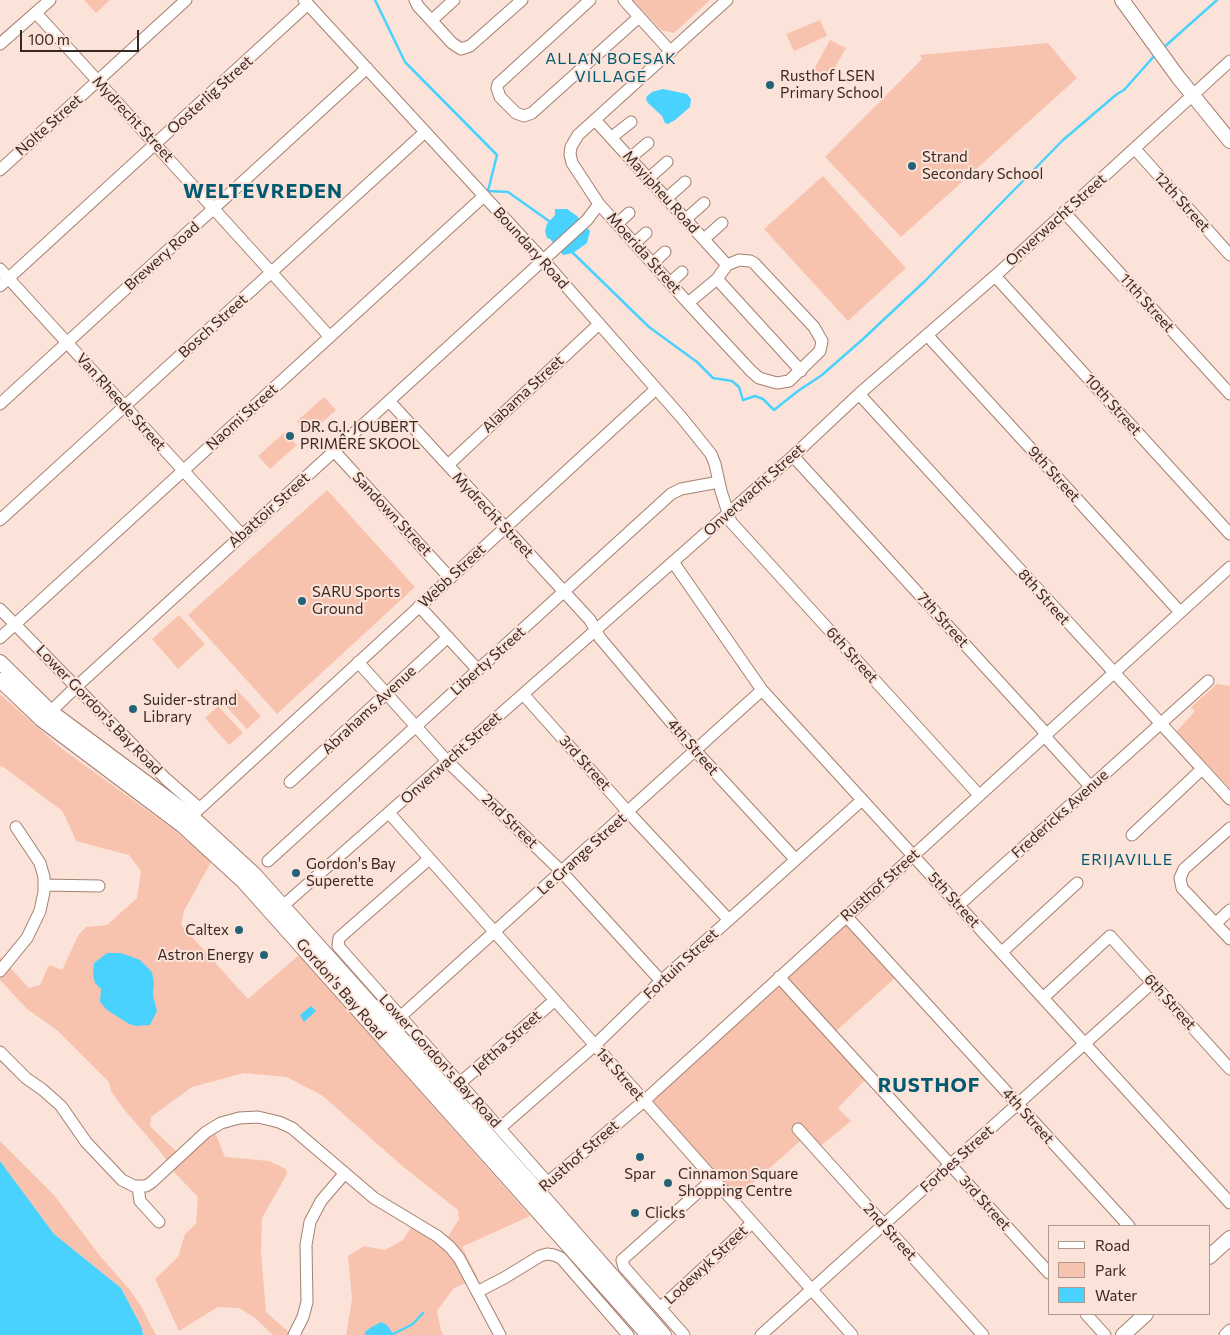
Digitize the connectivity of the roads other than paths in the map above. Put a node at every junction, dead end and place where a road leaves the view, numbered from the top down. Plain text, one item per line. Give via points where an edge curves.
1 (50, 0) edge
2 (186, 0) edge
3 (415, 0) edge
4 (454, 0) edge
5 (522, 0) edge
6 (590, 0) edge
7 (624, 0) edge
8 (727, 0) edge
9 (1122, 0) edge
10 (306, 2) edge
11 (36, 13) junction
12 (639, 17) junction
13 (432, 20) junction
14 (0, 44) edge
15 (671, 52) junction
16 (1230, 61) edge
17 (368, 68) junction
18 (97, 81) junction
19 (1193, 96) junction
20 (595, 120) junction
21 (631, 122) dead end
22 (425, 132) junction
23 (612, 137) junction
24 (1230, 140) edge
25 (648, 143) dead end
26 (155, 144) junction
27 (1134, 150) junction
28 (630, 158) junction
29 (667, 162) dead end
30 (0, 170) edge
31 (649, 178) junction
32 (686, 182) dead end
33 (484, 196) junction
34 (666, 198) junction
35 (704, 202) dead end
36 (599, 204) junction
37 (214, 208) junction
38 (1064, 212) junction
39 (629, 213) dead end
40 (686, 219) junction
41 (722, 223) dead end
42 (617, 224) junction
43 (646, 232) dead end
44 (704, 239) junction
45 (635, 243) junction
46 (665, 252) dead end
47 (1230, 255) edge
48 (543, 260) junction
49 (652, 263) junction
50 (727, 265) junction
51 (0, 269) edge
52 (272, 271) junction
53 (682, 272) dead end
54 (995, 276) junction
55 (717, 280) junction
56 (4, 282) edge
57 (670, 282) junction
58 (688, 303) junction
59 (600, 324) junction
60 (927, 335) junction
61 (330, 337) junction
62 (67, 343) junction
63 (801, 371) junction
64 (656, 389) junction
65 (859, 394) junction
66 (1230, 394) edge
67 (389, 401) junction
68 (0, 404) edge
69 (125, 406) junction
70 (334, 451) junction
71 (793, 456) junction
72 (448, 465) junction
73 (183, 471) junction
74 (719, 482) junction
75 (729, 513) junction
76 (0, 520) edge
77 (505, 527) junction
78 (1230, 534) edge
79 (242, 535) junction
80 (673, 562) junction
81 (1230, 567) edge
82 (450, 578) junction
83 (564, 592) junction
84 (419, 606) junction
85 (0, 609) edge
86 (1180, 612) junction
87 (15, 624) junction
88 (596, 630) junction
89 (448, 637) junction
90 (0, 638) edge
91 (0, 662) edge
92 (358, 662) junction
93 (478, 670) junction
94 (1113, 673) junction
95 (0, 680) edge
96 (1208, 681) dead end
97 (76, 687) junction
98 (762, 690) junction
99 (387, 693) junction
100 (523, 694) junction
101 (46, 716) junction
102 (1160, 722) junction
103 (417, 726) junction
104 (1046, 735) junction
105 (696, 751) junction
106 (448, 761) junction
107 (1202, 769) junction
108 (290, 782) dead end
109 (1090, 786) junction
110 (979, 795) junction
111 (1230, 799) edge
112 (862, 800) junction
113 (628, 812) junction
114 (389, 813) junction
115 (191, 816) junction
116 (16, 827) dead end
117 (1230, 828) edge
118 (1132, 835) dead end
119 (913, 855) junction
120 (429, 859) junction
121 (795, 860) junction
122 (268, 861) dead end
123 (562, 872) junction
124 (1077, 883) dead end
125 (44, 885) junction
126 (99, 886) dead end
127 (959, 905) junction
128 (278, 910) junction
129 (1230, 910) edge
130 (846, 916) junction
131 (729, 920) junction
132 (1216, 924) junction
133 (495, 933) junction
134 (1230, 939) edge
135 (1002, 952) junction
136 (0, 971) edge
137 (780, 977) junction
138 (661, 981) junction
139 (1152, 982) junction
140 (1043, 998) junction
141 (554, 1000) junction
142 (400, 1017) junction
143 (1085, 1043) junction
144 (594, 1045) junction
145 (0, 1052) edge
146 (1230, 1069) edge
147 (460, 1083) junction
148 (644, 1100) junction
149 (1017, 1104) junction
150 (500, 1128) junction
151 (798, 1129) dead end
152 (950, 1164) junction
153 (345, 1173) junction
154 (713, 1179) junction
155 (138, 1187) junction
156 (538, 1191) junction
157 (1230, 1203) edge
158 (160, 1222) dead end
159 (752, 1223) junction
160 (883, 1225) junction
161 (1128, 1225) edge
162 (1230, 1238) edge
163 (1210, 1256) edge
164 (1048, 1272) edge
165 (812, 1290) junction
166 (477, 1292) junction
167 (660, 1308) junction
168 (1087, 1315) edge
169 (1145, 1315) edge
170 (1230, 1330) edge
171 (294, 1335) edge
172 (500, 1335) edge
173 (628, 1335) edge
174 (648, 1335) edge
175 (664, 1335) edge
176 (684, 1335) edge
177 (761, 1335) edge
178 (852, 1335) edge
179 (983, 1335) edge
180 (1105, 1335) edge
181 (1123, 1335) edge
182 (1225, 1335) edge

1 - 11 street
2 - 18 street, Nolte Street
3 - 13 street
4 - 13 street
5 - 13 street via 466,49 456,47
6 - 12 street via 498,84 500,97 516,113 524,116 532,113
7 - 12 street
8 - 15 street
9 - 19 main road
10 - 17 street, Boundary Road
10 - 26 street, Oosterlig Street
11 - 14 street
11 - 18 street, Mydrecht Street
12 - 15 street
15 - 20 street
16 - 19 street, Onverwacht Street
17 - 22 street, Boundary Road
17 - 37 street, Brewery Road
18 - 26 street, Mydrecht Street
18 - 30 street, Nolte Street
19 - 24 main road
19 - 27 street, Onverwacht Street
20 - 23 street, Mayipheu Road
20 - 36 street, Moerida Street via 578,135 570,154 575,170
21 - 23 street
22 - 33 street, Boundary Road
22 - 52 street, Bosch Street
23 - 28 street, Mayipheu Road
25 - 28 street
26 - 37 street, Mydrecht Street
26 - 56 street, Oosterlig Street
27 - 38 street, Onverwacht Street
27 - 47 street, 12th Street
28 - 31 street, Mayipheu Road
29 - 31 street
31 - 34 street, Mayipheu Road
32 - 34 street
33 - 48 street, Boundary Road
33 - 61 street, Naomi Street
34 - 40 street, Mayipheu Road
35 - 40 street
36 - 42 street, Moerida Street
36 - 48 street, Abattoir Street via 585,222
37 - 52 street, Mydrecht Street
37 - 62 street, Brewery Road
38 - 54 street, Onverwacht Street
38 - 66 street, 11th Street
39 - 42 street
40 - 44 street, Mayipheu Road
41 - 44 street
42 - 45 street, Moerida Street
43 - 45 street
44 - 50 street, Mayipheu Road
45 - 49 street, Moerida Street
46 - 49 street
48 - 59 street, Boundary Road
48 - 67 street, Abattoir Street
49 - 57 street, Moerida Street
50 - 55 street
50 - 63 street, Moerida Street via 739,260 754,263 819,334 822,341 820,351
51 - 56 street, Van Rheede Street
52 - 61 street, Mydrecht Street
52 - 69 street, Bosch Street
53 - 57 street
54 - 60 street, Onverwacht Street
54 - 78 street, 10th Street
55 - 58 street
55 - 63 street
56 - 62 street, Van Rheede Street
57 - 58 street, Moerida Street
58 - 63 street, Moerida Street via 759,378 783,383
59 - 64 street, Boundary Road
59 - 72 street, Alabama Street
60 - 65 street, Onverwacht Street
60 - 86 street, 9th Street
61 - 73 street, Naomi Street
62 - 68 street, Brewery Road
62 - 69 street, Van Rheede Street
64 - 74 street, Boundary Road via 706,446
64 - 77 street, Webb Street
65 - 71 street, Onverwacht Street
65 - 94 street, 8th Street
67 - 70 street, Abattoir Street
67 - 72 street, Mydrecht Street
69 - 73 street, Van Rheede Street
69 - 76 street, Bosch Street
70 - 79 street, Abattoir Street
70 - 82 street, Sandown Street
71 - 75 street, Onverwacht Street
71 - 104 street, 7th Street
72 - 77 street, Mydrecht Street
73 - 79 street, Van Rheede Street
73 - 87 street, Naomi Street
74 - 75 street, Boundary Road
74 - 83 street, Liberty Street via 671,494
75 - 80 street, Onverwacht Street
75 - 110 street, 6th Street via 731,522
77 - 82 street, Webb Street
77 - 83 street, Mydrecht Street
79 - 97 street, Abattoir Street
80 - 88 street, Onverwacht Street
80 - 98 street, 5th Street
81 - 86 street, Rusthof Street
82 - 84 street, Webb Street
83 - 88 street, Mydrecht Street
83 - 93 street, Liberty Street
84 - 89 street
84 - 92 street, Webb Street
85 - 87 street, Lower Gordon's Bay Road
86 - 94 street, Rusthof Street
87 - 90 street, Naomi Street
87 - 97 street, Lower Gordon's Bay Road
88 - 100 street, Onverwacht Street
88 - 105 street, 4th Street
89 - 93 street
89 - 99 street, Abrahams Avenue
91 - 101 main road, Gordon's Bay Road
92 - 99 street, 2nd Street
92 - 115 street, Webb Street
93 - 103 street, Liberty Street
94 - 102 street, 8th Street
94 - 104 street, Rusthof Street
95 - 101 main road, Gordon's Bay Road
96 - 102 street, Fredericks Avenue
97 - 101 street, Abattoir Street
97 - 115 street, Lower Gordon's Bay Road via 166,779
98 - 105 street, Le Grange Street
98 - 112 street, 5th Street
99 - 103 street, 2nd Street
99 - 108 street, Abrahams Avenue
100 - 106 street, Onverwacht Street
100 - 113 street, 3rd Street
101 - 115 main road, Gordon's Bay Road
102 - 107 street, 8th Street
102 - 109 street, Fredericks Avenue
103 - 106 street, 2nd Street
103 - 122 street, Liberty Street
104 - 109 street, 7th Street
104 - 110 street, Rusthof Street
105 - 113 street, Le Grange Street
105 - 121 street, 4th Street
106 - 114 street, Onverwacht Street
106 - 123 street, 2nd Street
107 - 111 street, 8th Street
107 - 118 street
109 - 127 street, Fredericks Avenue
110 - 119 street, Rusthof Street
112 - 119 street, 5th Street
112 - 121 street, Fortuin Street
113 - 123 street, Le Grange Street
113 - 131 street, 3rd Street
114 - 120 street, 1st Street
114 - 128 street, Onverwacht Street
115 - 128 main road, Gordon's Bay Road via 241,861
115 - 128 main road, Gordon's Bay Road via 227,865
116 - 125 street via 38,858
117 - 132 street via 1184,869 1180,878 1182,888
119 - 127 street, 5th Street
119 - 130 street, Rusthof Street
120 - 133 street, 1st Street
120 - 142 street, Lower Gordon's Bay Road via 337,943
121 - 131 street, Fortuin Street
123 - 133 street, Le Grange Street
123 - 138 street, 2nd Street
124 - 135 street
125 - 126 street
125 - 136 street via 42,906 31,931
127 - 135 street, 5th Street
128 - 156 main road, Gordon's Bay Road
129 - 132 street
130 - 137 street, Rusthof Street
130 - 149 street, 4th Street
131 - 138 street, Fortuin Street
132 - 134 street
133 - 141 street, 1st Street
133 - 142 street, Le Grange Street
135 - 140 street, 5th Street
137 - 148 street, Rusthof Street
137 - 152 street, 3rd Street
138 - 144 street, Fortuin Street
139 - 140 street, 6th Street via 1110,936
139 - 143 street, Forbes Street
139 - 146 street, 6th Street
140 - 143 street, 5th Street
141 - 144 street, 1st Street
141 - 147 street, Jeftha Street
142 - 147 street, Lower Gordon's Bay Road
143 - 149 street, Forbes Street
143 - 157 street, 5th Street
144 - 148 street, 1st Street
144 - 150 street, Fortuin Street
145 - 155 street via 60,1106 86,1142 122,1180
147 - 150 street, Lower Gordon's Bay Road
148 - 154 street, 1st Street
148 - 156 street, Rusthof Street
149 - 152 street, Forbes Street
149 - 161 street, 4th Street
150 - 156 street, Lower Gordon's Bay Road
151 - 160 street, 2nd Street
152 - 160 street, Forbes Street
152 - 164 street, 3rd Street
153 - 155 street via 292,1128 273,1120 248,1117 213,1127 152,1182
153 - 166 street via 374,1198 444,1241 459,1258
153 - 171 street via 320,1201 310,1222 306,1245 307,1302 304,1317
154 - 159 street, 1st Street
154 - 167 street via 621,1262
155 - 158 street via 140,1201
156 - 174 main road, Gordon's Bay Road
156 - 175 main road, Gordon's Bay Road
159 - 165 street, 1st Street
159 - 167 street, Lodewyk Street
160 - 165 street, Forbes Street
160 - 179 street, 2nd Street
162 - 163 main road
165 - 177 street, Forbes Street
165 - 178 street, 1st Street
166 - 172 street
166 - 173 street via 540,1256 554,1255
167 - 176 street
168 - 180 street
169 - 181 main road
170 - 182 street

